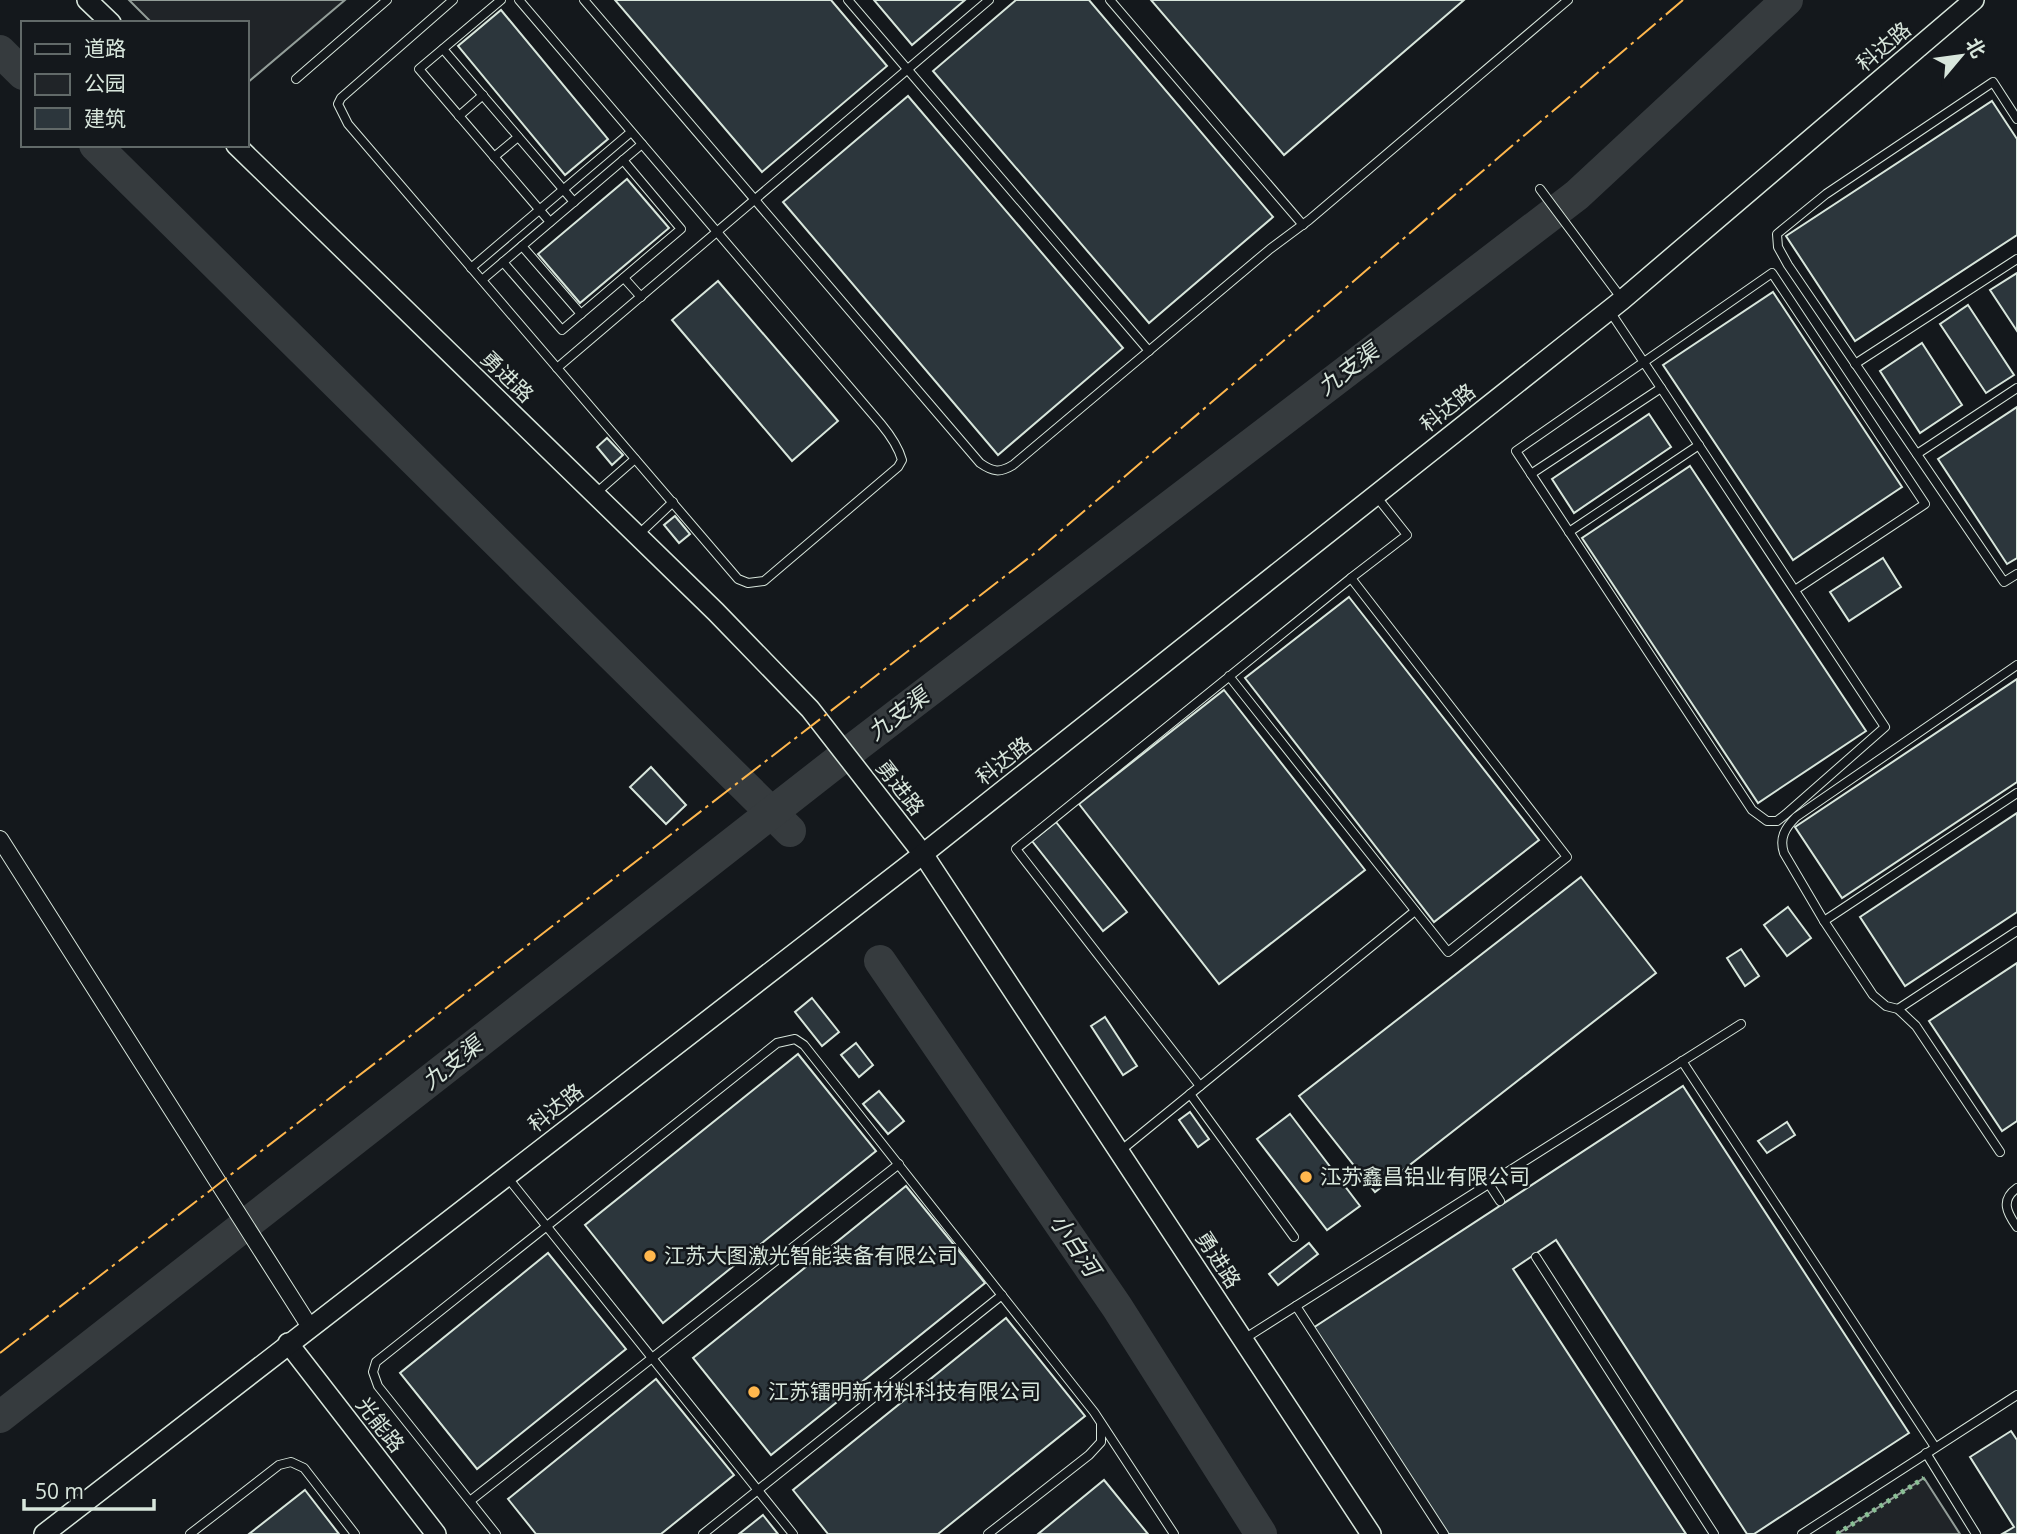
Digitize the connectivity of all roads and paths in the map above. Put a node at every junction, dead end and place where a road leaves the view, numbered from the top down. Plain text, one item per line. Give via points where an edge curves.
1 (87, 0) edge
2 (387, 0) edge
3 (453, 0) edge
4 (500, 0) edge
5 (519, 0) edge
6 (584, 0) edge
7 (848, 0) edge
8 (989, 0) edge
9 (1110, 0) edge
10 (1568, 0) edge
11 (1974, 0) edge
12 (108, 21) edge
13 (443, 49) junction
14 (908, 70) junction
15 (296, 79) dead end
16 (483, 95) junction
17 (459, 116) junction
18 (2017, 119) edge
19 (631, 132) junction
20 (518, 136) junction
21 (642, 144) junction
22 (238, 147) edge
23 (494, 157) junction
24 (623, 160) junction
25 (564, 189) junction
26 (1540, 189) dead end
27 (755, 200) junction
28 (574, 202) junction
29 (539, 209) junction
30 (550, 222) junction
31 (1303, 225) junction
32 (717, 232) junction
33 (522, 246) junction
34 (2017, 259) edge
35 (503, 262) junction
36 (471, 268) junction
37 (624, 278) junction
38 (482, 281) junction
39 (641, 297) junction
40 (1616, 305) junction
41 (581, 314) junction
42 (1149, 351) junction
43 (1643, 361) junction
44 (1855, 364) junction
45 (557, 368) junction
46 (1661, 388) junction
47 (2017, 388) edge
48 (1699, 445) junction
49 (1917, 454) junction
50 (635, 458) junction
51 (1531, 474) junction
52 (595, 495) junction
53 (1375, 495) junction
54 (673, 502) junction
55 (1569, 532) junction
56 (637, 536) junction
57 (2017, 574) edge
58 (1351, 578) junction
59 (1795, 590) junction
60 (2017, 665) edge
61 (1229, 676) junction
62 (2017, 793) edge
63 (0, 839) edge
64 (923, 854) junction
65 (1415, 911) junction
66 (1824, 921) junction
67 (2017, 931) edge
68 (1898, 1009) junction
69 (1741, 1024) dead end
70 (1682, 1061) junction
71 (1200, 1086) junction
72 (1190, 1094) junction
73 (1119, 1152) junction
74 (2000, 1152) dead end
75 (899, 1164) junction
76 (506, 1175) junction
77 (1489, 1184) junction
78 (2017, 1188) edge
79 (1500, 1201) dead end
80 (547, 1226) junction
81 (2017, 1227) edge
82 (1294, 1237) dead end
83 (1536, 1257) dead end
84 (1002, 1295) junction
85 (1296, 1306) junction
86 (310, 1326) junction
87 (1243, 1340) junction
88 (288, 1343) junction
89 (652, 1358) junction
90 (2017, 1395) edge
91 (1101, 1424) junction
92 (1936, 1447) junction
93 (1926, 1453) junction
94 (758, 1490) junction
95 (470, 1502) junction
96 (44, 1534) edge
97 (190, 1534) edge
98 (355, 1534) edge
99 (436, 1534) edge
100 (496, 1534) edge
101 (703, 1534) edge
102 (793, 1534) edge
103 (988, 1534) edge
104 (1174, 1534) edge
105 (1371, 1534) edge
106 (1444, 1534) edge
107 (1714, 1534) edge
108 (1802, 1534) edge
109 (1976, 1534) edge

1 - 12 street
2 - 15 lane
3 - 36 lane via 338,104 348,124
4 - 13 lane
5 - 19 lane
6 - 27 lane
7 - 14 lane
8 - 14 lane
9 - 31 lane
10 - 31 lane
11 - 40 street, 科达路
13 - 16 lane
13 - 17 lane via 419,69
14 - 27 lane
14 - 42 lane
16 - 17 lane
16 - 20 lane
17 - 23 lane
18 - 44 lane via 1993,82 1826,194 1777,234 1788,265
19 - 21 lane
19 - 25 lane
20 - 23 lane
20 - 25 lane
21 - 24 lane
21 - 32 lane
22 - 52 street, 勇进路
23 - 29 lane
24 - 28 lane
24 - 37 lane via 681,229
25 - 28 lane
25 - 29 lane
26 - 40 lane via 1595,262
27 - 32 lane
27 - 42 lane via 990,470 1002,472 1013,465
28 - 30 lane
29 - 30 lane
29 - 36 lane
30 - 33 lane
31 - 42 lane
32 - 39 lane
32 - 54 lane via 895,442 902,460 771,576 755,584 738,579
33 - 35 lane
33 - 41 lane
34 - 44 lane
35 - 38 lane
35 - 41 lane via 562,330
36 - 38 lane
37 - 39 lane
37 - 41 lane
38 - 45 lane
39 - 45 lane
40 - 43 lane
40 - 53 street, 科达路
43 - 46 lane
43 - 51 lane via 1516,451
43 - 59 lane via 1772,273 1925,503
44 - 49 lane
45 - 50 lane
46 - 48 lane
46 - 51 lane
47 - 49 lane
48 - 55 lane
48 - 59 lane
49 - 57 lane via 2004,582
50 - 52 lane
50 - 54 lane
51 - 55 lane
52 - 56 street, 勇进路
53 - 58 lane via 1406,535
53 - 64 street, 科达路
54 - 56 lane
55 - 59 lane via 1752,810 1767,821 1786,814 1885,727
56 - 64 street, 勇进路 via 810,709
58 - 61 lane
58 - 65 lane via 1567,857 1448,952
60 - 66 lane via 1786,826 1781,844 1784,853
61 - 65 lane
61 - 71 lane via 1016,849
62 - 66 lane
63 - 86 street
64 - 73 street, 勇进路
64 - 76 street, 科达路
65 - 71 lane
66 - 68 lane via 1873,995
67 - 68 lane
68 - 74 lane via 1916,1026
69 - 70 lane
70 - 77 lane
70 - 92 lane
71 - 72 lane
72 - 73 lane
72 - 82 lane
73 - 87 street, 勇进路
75 - 80 lane via 804,1045 787,1039
75 - 84 lane
75 - 89 lane
76 - 80 lane
76 - 86 street, 科达路
77 - 79 lane
77 - 85 lane
78 - 81 lane via 2005,1205
80 - 89 lane
80 - 95 lane via 383,1356 373,1372 377,1386
83 - 107 lane
84 - 91 lane
84 - 94 lane
85 - 87 lane
85 - 106 lane
86 - 88 street, 科达路
87 - 105 street, 勇进路
88 - 96 street, 科达路
88 - 99 street, 光能路
89 - 94 lane
89 - 95 lane
90 - 92 lane
91 - 103 lane via 1101,1442 1089,1455
91 - 104 lane
92 - 93 lane
93 - 108 lane
93 - 109 lane
94 - 101 lane
94 - 102 lane
95 - 100 lane
97 - 98 lane via 279,1465 291,1462 304,1468

